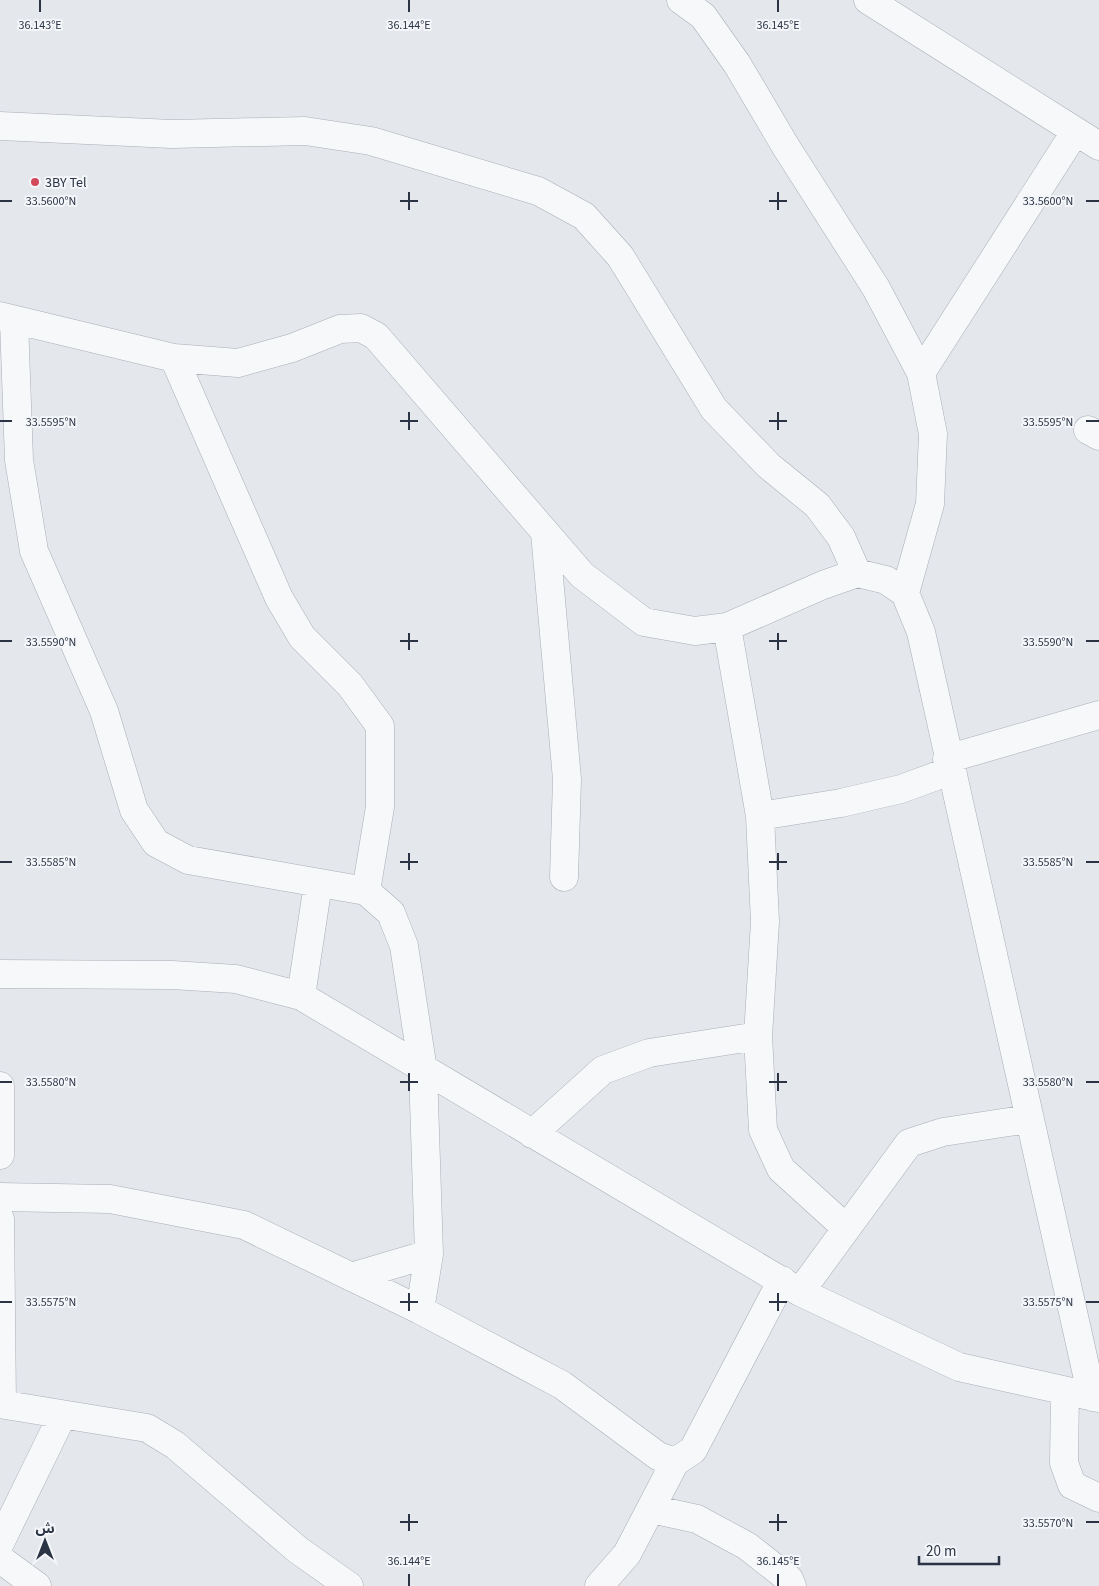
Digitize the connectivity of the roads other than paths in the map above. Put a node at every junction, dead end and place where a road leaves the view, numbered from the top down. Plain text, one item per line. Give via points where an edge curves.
1 (681, 0) edge
2 (868, 0) edge
3 (0, 126) edge
4 (1075, 132) junction
5 (1099, 146) edge
6 (7, 318) edge
7 (174, 358) junction
8 (921, 373) junction
9 (545, 533) junction
10 (857, 573) junction
11 (905, 592) junction
12 (727, 627) junction
13 (1099, 715) edge
14 (949, 765) junction
15 (760, 816) junction
16 (564, 877) dead end
17 (318, 884) junction
18 (366, 891) junction
19 (0, 974) edge
20 (301, 996) junction
21 (758, 1036) junction
22 (424, 1070) junction
23 (0, 1086) edge
24 (1029, 1119) junction
25 (532, 1134) junction
26 (0, 1155) edge
27 (0, 1197) edge
28 (0, 1219) edge
29 (846, 1228) junction
30 (429, 1254) junction
31 (351, 1277) junction
32 (791, 1286) junction
33 (420, 1310) junction
34 (1089, 1331) edge
35 (1066, 1391) junction
36 (1095, 1398) edge
37 (1, 1404) edge
38 (62, 1416) junction
39 (675, 1462) junction
40 (1099, 1498) edge
41 (651, 1509) junction
42 (0, 1543) edge
43 (0, 1559) edge
44 (37, 1586) edge
45 (350, 1586) edge
46 (599, 1586) edge
47 (792, 1586) edge

1 - 8 street via 703,16 737,64 876,288
2 - 4 street
3 - 10 street via 172,134 305,131 371,141 538,191 584,216 620,256 714,409 769,466 816,505 841,537
4 - 5 street
4 - 8 street
6 - 7 street
6 - 17 street via 18,460 34,551 104,711 134,810 156,843 188,860
7 - 9 street via 238,364 340,329 361,328 376,336
7 - 18 street via 278,598 302,638 350,685 380,726 380,807
8 - 11 street via 933,434 930,504
9 - 12 street via 582,575 644,622 695,631
9 - 16 street via 567,779
10 - 11 street via 886,580
10 - 12 street
11 - 14 street via 920,632
12 - 15 street
13 - 14 street
14 - 15 street via 901,789
14 - 24 street
15 - 21 street via 764,922
17 - 18 street
17 - 20 street
18 - 22 street via 391,913 404,946
19 - 20 street via 172,975 236,979
20 - 22 street
21 - 25 street via 650,1053 603,1070
21 - 29 street via 763,1130 770,1146 781,1169
22 - 25 street
22 - 30 street
23 - 26 street
24 - 29 street via 943,1132 909,1143
24 - 34 street
25 - 32 street
27 - 31 street via 110,1200 244,1225
28 - 37 street
29 - 32 street
30 - 31 street
30 - 33 street
31 - 33 street
32 - 35 street via 959,1367
32 - 39 street via 693,1450
33 - 39 street via 562,1385 658,1456
34 - 36 street
35 - 36 street
35 - 40 street via 1064,1463 1072,1485
37 - 38 street
38 - 42 street
38 - 45 street via 147,1428 175,1445 298,1550
39 - 41 street
41 - 46 street via 627,1554
41 - 47 street via 697,1519 747,1546 789,1579
43 - 44 street

